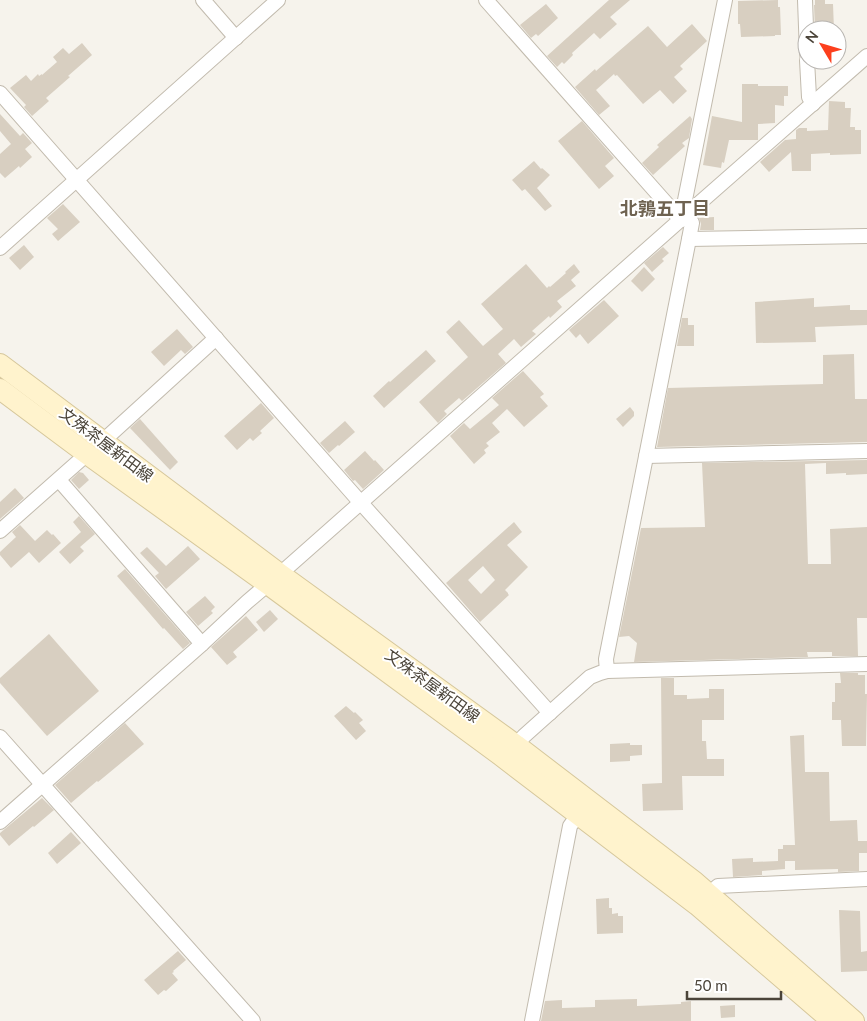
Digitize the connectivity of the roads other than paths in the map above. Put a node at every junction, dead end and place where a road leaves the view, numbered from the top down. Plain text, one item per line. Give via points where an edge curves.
1 (203, 0) edge
2 (278, 0) edge
3 (486, 0) edge
4 (725, 0) edge
5 (805, 0) edge
6 (806, 20) edge
7 (236, 38) junction
8 (867, 56) edge
9 (807, 70) edge
10 (0, 93) edge
11 (813, 104) junction
12 (76, 180) junction
13 (684, 217) junction
14 (867, 236) edge
15 (689, 239) junction
16 (0, 248) edge
17 (216, 338) junction
18 (0, 364) edge
19 (0, 389) edge
20 (103, 441) junction
21 (867, 450) edge
22 (87, 454) junction
23 (646, 456) junction
24 (59, 480) junction
25 (360, 503) junction
26 (0, 531) edge
27 (274, 580) junction
28 (202, 644) junction
29 (867, 664) edge
30 (599, 674) junction
31 (550, 713) junction
32 (0, 737) edge
33 (516, 745) junction
34 (42, 785) junction
35 (578, 815) junction
36 (0, 822) edge
37 (867, 879) edge
38 (708, 894) junction
39 (253, 1021) edge
40 (532, 1021) edge
41 (832, 1021) edge
42 (854, 1021) edge

1 - 7 street
2 - 7 street
3 - 13 street
4 - 13 street
5 - 6 street
7 - 12 street
8 - 11 street
9 - 11 street via 808,97
10 - 12 street
11 - 13 street
12 - 16 street
12 - 17 street
13 - 15 street via 692,223
13 - 25 street
14 - 15 street
15 - 23 street
17 - 20 street
17 - 25 street
18 - 20 main road, 文殊茶屋新田線
19 - 22 main road, 文殊茶屋新田線
20 - 27 main road, 文殊茶屋新田線
21 - 23 street
22 - 24 street
22 - 27 main road, 文殊茶屋新田線
23 - 30 street via 606,659
24 - 26 street
24 - 28 street
25 - 27 street
25 - 31 street
27 - 28 street
27 - 33 main road, 文殊茶屋新田線
27 - 35 main road, 文殊茶屋新田線
28 - 34 street
29 - 30 street
30 - 31 street
31 - 33 street
32 - 34 street
33 - 38 main road, 文殊茶屋新田線
34 - 36 street
34 - 39 street
35 - 40 street via 570,826
35 - 41 main road, 文殊茶屋新田線 via 697,905
37 - 38 street via 718,886
38 - 42 main road, 文殊茶屋新田線

